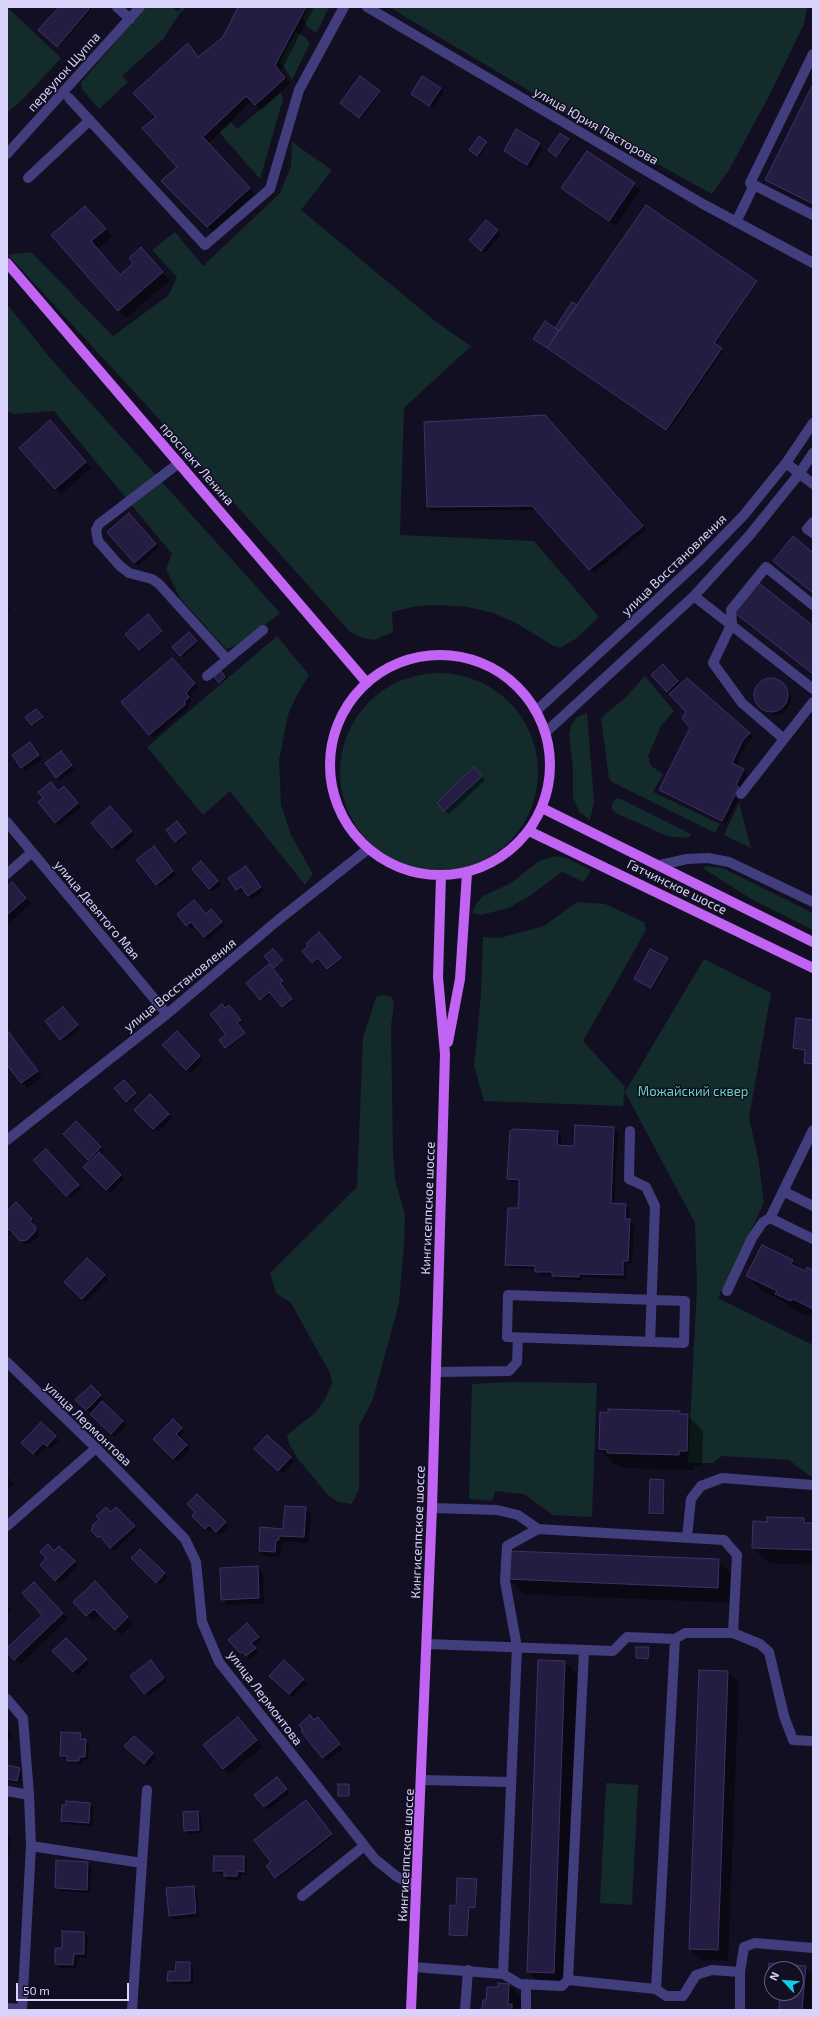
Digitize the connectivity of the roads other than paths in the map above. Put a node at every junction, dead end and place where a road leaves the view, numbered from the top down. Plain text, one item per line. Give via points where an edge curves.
1 (117, 7) edge
2 (140, 7) edge
3 (344, 7) edge
4 (367, 7) edge
5 (130, 19) junction
6 (813, 54) edge
7 (69, 98) dead end
8 (90, 120) junction
9 (7, 154) edge
10 (28, 178) dead end
11 (754, 184) junction
12 (813, 215) edge
13 (736, 222) junction
14 (7, 263) edge
15 (813, 263) edge
16 (813, 423) edge
17 (813, 453) edge
18 (179, 463) junction
19 (786, 463) junction
20 (799, 474) junction
21 (813, 484) edge
22 (813, 522) edge
23 (813, 533) edge
24 (694, 596) junction
25 (813, 605) edge
26 (732, 623) junction
27 (263, 630) dead end
28 (227, 659) junction
29 (207, 676) dead end
30 (367, 683) junction
31 (813, 689) edge
32 (813, 702) edge
33 (536, 711) junction
34 (546, 732) junction
35 (784, 739) junction
36 (741, 794) dead end
37 (542, 808) junction
38 (7, 822) edge
39 (529, 831) junction
40 (368, 849) junction
41 (32, 852) junction
42 (660, 865) junction
43 (467, 872) junction
44 (7, 874) edge
45 (440, 876) junction
46 (813, 902) edge
47 (813, 942) edge
48 (813, 968) edge
49 (166, 1014) junction
50 (445, 1054) junction
51 (813, 1130) edge
52 (630, 1131) dead end
53 (7, 1140) edge
54 (783, 1191) junction
55 (813, 1206) edge
56 (770, 1218) junction
57 (813, 1239) edge
58 (727, 1292) dead end
59 (652, 1300) junction
60 (518, 1338) junction
61 (650, 1342) junction
62 (7, 1362) edge
63 (436, 1372) junction
64 (96, 1448) junction
65 (813, 1484) edge
66 (432, 1508) junction
67 (7, 1526) edge
68 (538, 1529) junction
69 (687, 1537) junction
70 (732, 1633) junction
71 (675, 1639) junction
72 (427, 1644) junction
73 (517, 1647) junction
74 (584, 1651) junction
75 (7, 1699) edge
76 (813, 1741) edge
77 (422, 1780) junction
78 (510, 1782) junction
79 (147, 1790) dead end
80 (7, 1791) edge
81 (29, 1795) junction
82 (31, 1846) junction
83 (364, 1846) junction
84 (142, 1864) junction
85 (416, 1887) junction
86 (302, 1896) dead end
87 (813, 1948) edge
88 (414, 1967) junction
89 (468, 1970) junction
90 (740, 1972) junction
91 (503, 1974) junction
92 (568, 1980) junction
93 (526, 1984) junction
94 (656, 1989) junction
95 (7, 2008) edge
96 (22, 2010) edge
97 (132, 2010) edge
98 (411, 2010) edge
99 (465, 2010) edge
100 (526, 2010) edge
101 (740, 2010) edge

1 - 5 street
2 - 5 street, переулок Щуппа
3 - 8 street via 299,90 270,189 205,246
4 - 13 street, улица Юрия Пасторова
5 - 9 street, переулок Щуппа
6 - 11 street via 750,183
7 - 8 street
8 - 10 street
11 - 12 street
11 - 13 street
13 - 15 street, улица Юрия Пасторова
14 - 18 main road, проспект Ленина
16 - 19 street, улица Восстановления
17 - 20 street
18 - 28 street via 99,524 96,530 98,541 129,573 160,584
18 - 30 main road, проспект Ленина
19 - 20 street
19 - 33 street, улица Восстановления via 744,515 700,560
20 - 21 street
20 - 24 street via 749,536
22 - 23 street via 807,529
24 - 26 street
24 - 34 street
25 - 26 street via 766,567 731,610
26 - 31 street
26 - 35 street via 713,663 742,703
27 - 28 street
28 - 29 street
30 - 33 main road via 383,671 414,658 459,656 496,670 512,681 526,695
30 - 40 main road via 345,709 338,725 330,758 337,805 354,834
32 - 35 street
33 - 34 main road
34 - 37 main road via 551,768
35 - 36 street
37 - 39 main road
37 - 42 main road, Гатчинское шоссе
38 - 41 street, улица Девятого Мая
39 - 43 main road via 512,850 491,863
39 - 48 main road, Гатчинское шоссе
40 - 45 main road via 399,868 417,874
40 - 49 street, улица Восстановления
41 - 44 street
41 - 49 street, улица Девятого Мая
42 - 46 street via 686,859 708,858 730,862
42 - 47 main road, Гатчинское шоссе
43 - 45 main road
43 - 50 main road, Кингисеппское шоссе via 460,979
45 - 50 main road, Кингисеппское шоссе via 438,977
49 - 53 street, улица Восстановления
50 - 63 main road, Кингисеппское шоссе
51 - 54 street
52 - 59 street via 629,1179 646,1187 655,1206
54 - 55 street
54 - 56 street
56 - 57 street
56 - 58 street via 763,1222 752,1238
59 - 60 street via 508,1295 507,1337
59 - 61 street
59 - 61 street via 685,1301 684,1343
60 - 61 street
60 - 63 street via 517,1362 509,1371
62 - 64 street, улица Лермонтова
63 - 66 main road, Кингисеппское шоссе
64 - 67 street
64 - 83 street, улица Лермонтова via 185,1539 196,1562 202,1622 219,1662
65 - 69 street via 722,1478 701,1486 691,1499
66 - 68 street via 497,1510 518,1515
66 - 72 main road, Кингисеппское шоссе
68 - 69 street
68 - 73 street via 507,1546 505,1581
69 - 70 street via 724,1540 737,1555
70 - 71 street via 685,1633
70 - 76 street via 760,1644 769,1652 792,1740
71 - 74 street via 627,1637 613,1651
71 - 94 street
72 - 73 street
72 - 77 main road, Кингисеппское шоссе
73 - 74 street
73 - 78 street
74 - 92 street
75 - 81 street via 23,1718
77 - 78 street
77 - 85 main road, Кингисеппское шоссе
78 - 91 street
79 - 84 street
80 - 81 street
81 - 82 street
82 - 84 street
82 - 96 street
83 - 85 street, улица Лермонтова via 375,1860
83 - 86 street
84 - 97 street
85 - 88 main road, Кингисеппское шоссе
87 - 90 street via 755,1943 744,1947
88 - 89 street
88 - 98 main road, Кингисеппское шоссе
89 - 91 street
89 - 99 street
90 - 94 street via 712,1970 696,1975 683,1996 666,1996
90 - 101 street
91 - 93 street via 520,1984
92 - 93 street via 562,1986
92 - 94 street
93 - 100 street
95 - 96 street

